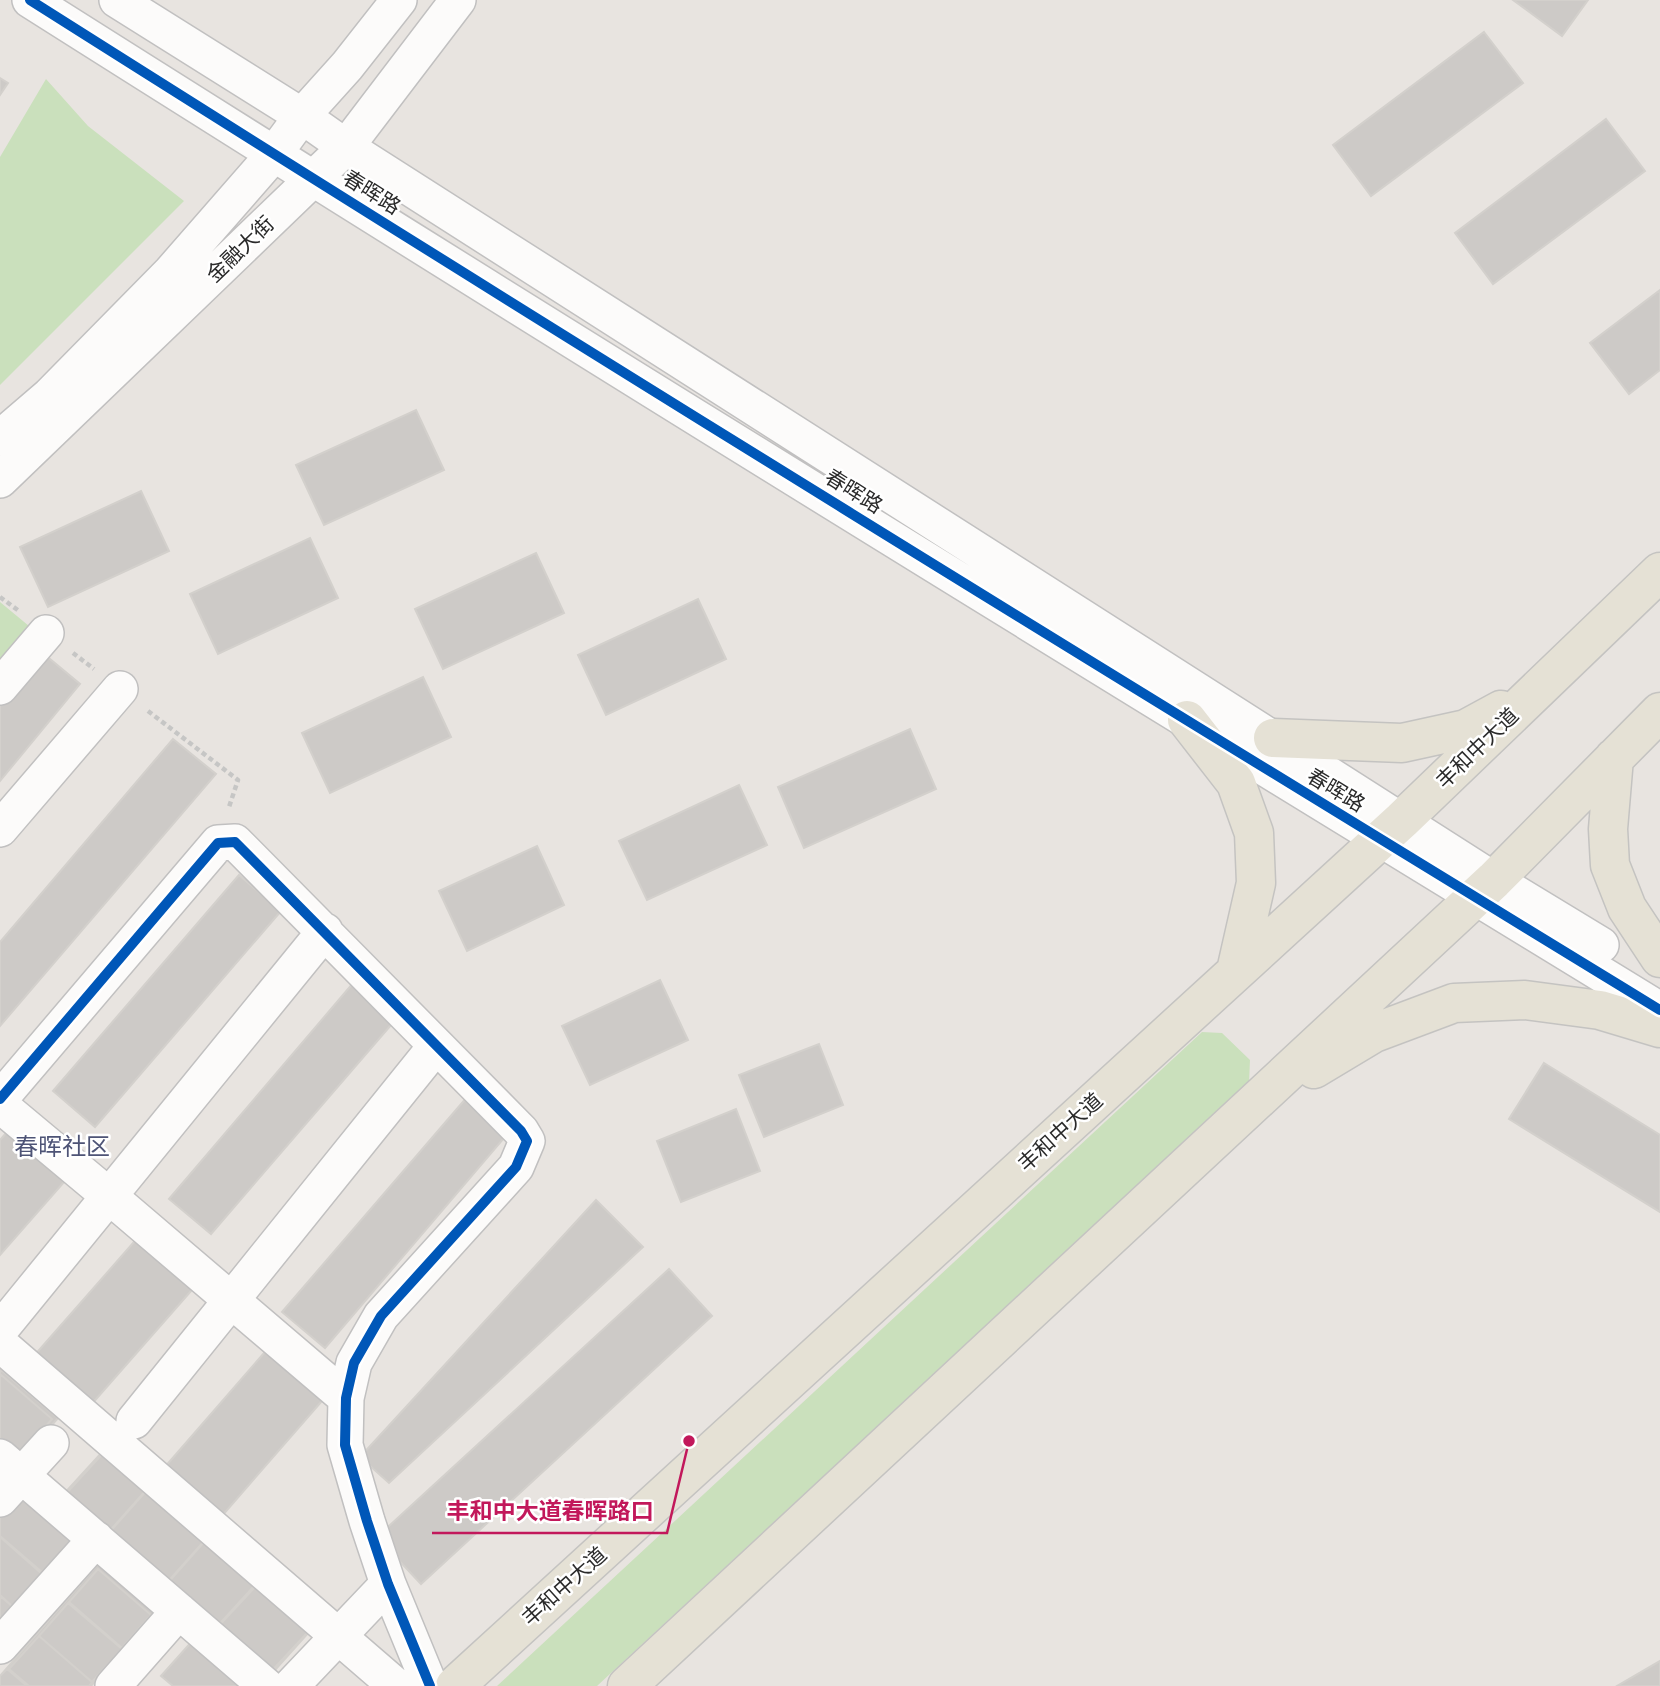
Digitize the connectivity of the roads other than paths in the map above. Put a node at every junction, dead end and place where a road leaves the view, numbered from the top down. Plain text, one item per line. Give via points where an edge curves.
1 (30, 0) edge
2 (117, 0) edge
3 (400, 0) edge
4 (458, 0) edge
5 (302, 116) junction
6 (346, 146) junction
7 (274, 155) junction
8 (313, 178) junction
9 (49, 396) junction
10 (0, 407) edge
11 (0, 439) edge
12 (0, 480) edge
13 (1660, 572) edge
14 (46, 632) dead end
15 (1542, 686) junction
16 (0, 687) edge
17 (120, 689) dead end
18 (1660, 712) edge
19 (1187, 720) junction
20 (1273, 738) junction
21 (1614, 758) junction
22 (0, 829) edge
23 (1392, 830) junction
24 (1484, 888) junction
25 (325, 931) junction
26 (1660, 958) edge
27 (1237, 971) junction
28 (1660, 982) edge
29 (1660, 1010) edge
30 (1660, 1028) edge
31 (436, 1046) junction
32 (0, 1098) edge
33 (0, 1105) edge
34 (1248, 1108) junction
35 (109, 1196) junction
36 (231, 1300) junction
37 (0, 1330) edge
38 (0, 1344) edge
39 (346, 1398) junction
40 (134, 1421) dead end
41 (51, 1443) dead end
42 (7, 1477) edge
43 (96, 1539) junction
44 (388, 1584) junction
45 (179, 1611) junction
46 (339, 1636) junction
47 (0, 1646) edge
48 (113, 1686) edge
49 (266, 1686) edge
50 (291, 1686) edge
51 (396, 1686) edge
52 (430, 1686) edge
53 (455, 1686) edge
54 (627, 1686) edge

1 - 7 street, 春晖路
2 - 5 street, 春晖路
3 - 5 street, 金融大街
4 - 6 street, 金融大街
5 - 6 street, 春晖路
5 - 7 street, 金融大街
6 - 8 street, 金融大街
6 - 20 street, 春晖路
7 - 8 street, 春晖路
7 - 9 street, 金融大街 via 171,272
8 - 12 street, 金融大街
8 - 19 street, 春晖路
9 - 10 street
9 - 11 street, 金融大街
13 - 15 main road, 丰和中大道
14 - 16 street
15 - 20 main road via 1466,729 1402,743
15 - 23 main road, 丰和中大道
17 - 22 street
18 - 21 main road
19 - 23 street, 春晖路
19 - 27 main road via 1236,783 1254,833 1256,883
20 - 23 street, 春晖路
21 - 24 main road
21 - 26 main road via 1610,865 1627,908
23 - 24 street, 春晖路
23 - 27 main road, 丰和中大道
24 - 28 street, 春晖路
24 - 29 street, 春晖路
24 - 34 main road
25 - 31 street
25 - 32 street via 235,842 218,843
25 - 35 street
27 - 53 main road, 丰和中大道
30 - 34 main road via 1600,1010 1525,1000 1454,1003 1374,1033
31 - 36 street
31 - 39 street via 527,1141 516,1167 381,1316 354,1363
33 - 35 street
34 - 54 main road
35 - 36 street
35 - 37 street
36 - 39 street
36 - 40 street
38 - 46 street
39 - 44 street via 345,1445
41 - 42 street
42 - 43 street
43 - 45 street
43 - 47 street
44 - 46 street
44 - 52 street
45 - 48 street
45 - 49 street
46 - 50 street
46 - 51 street

